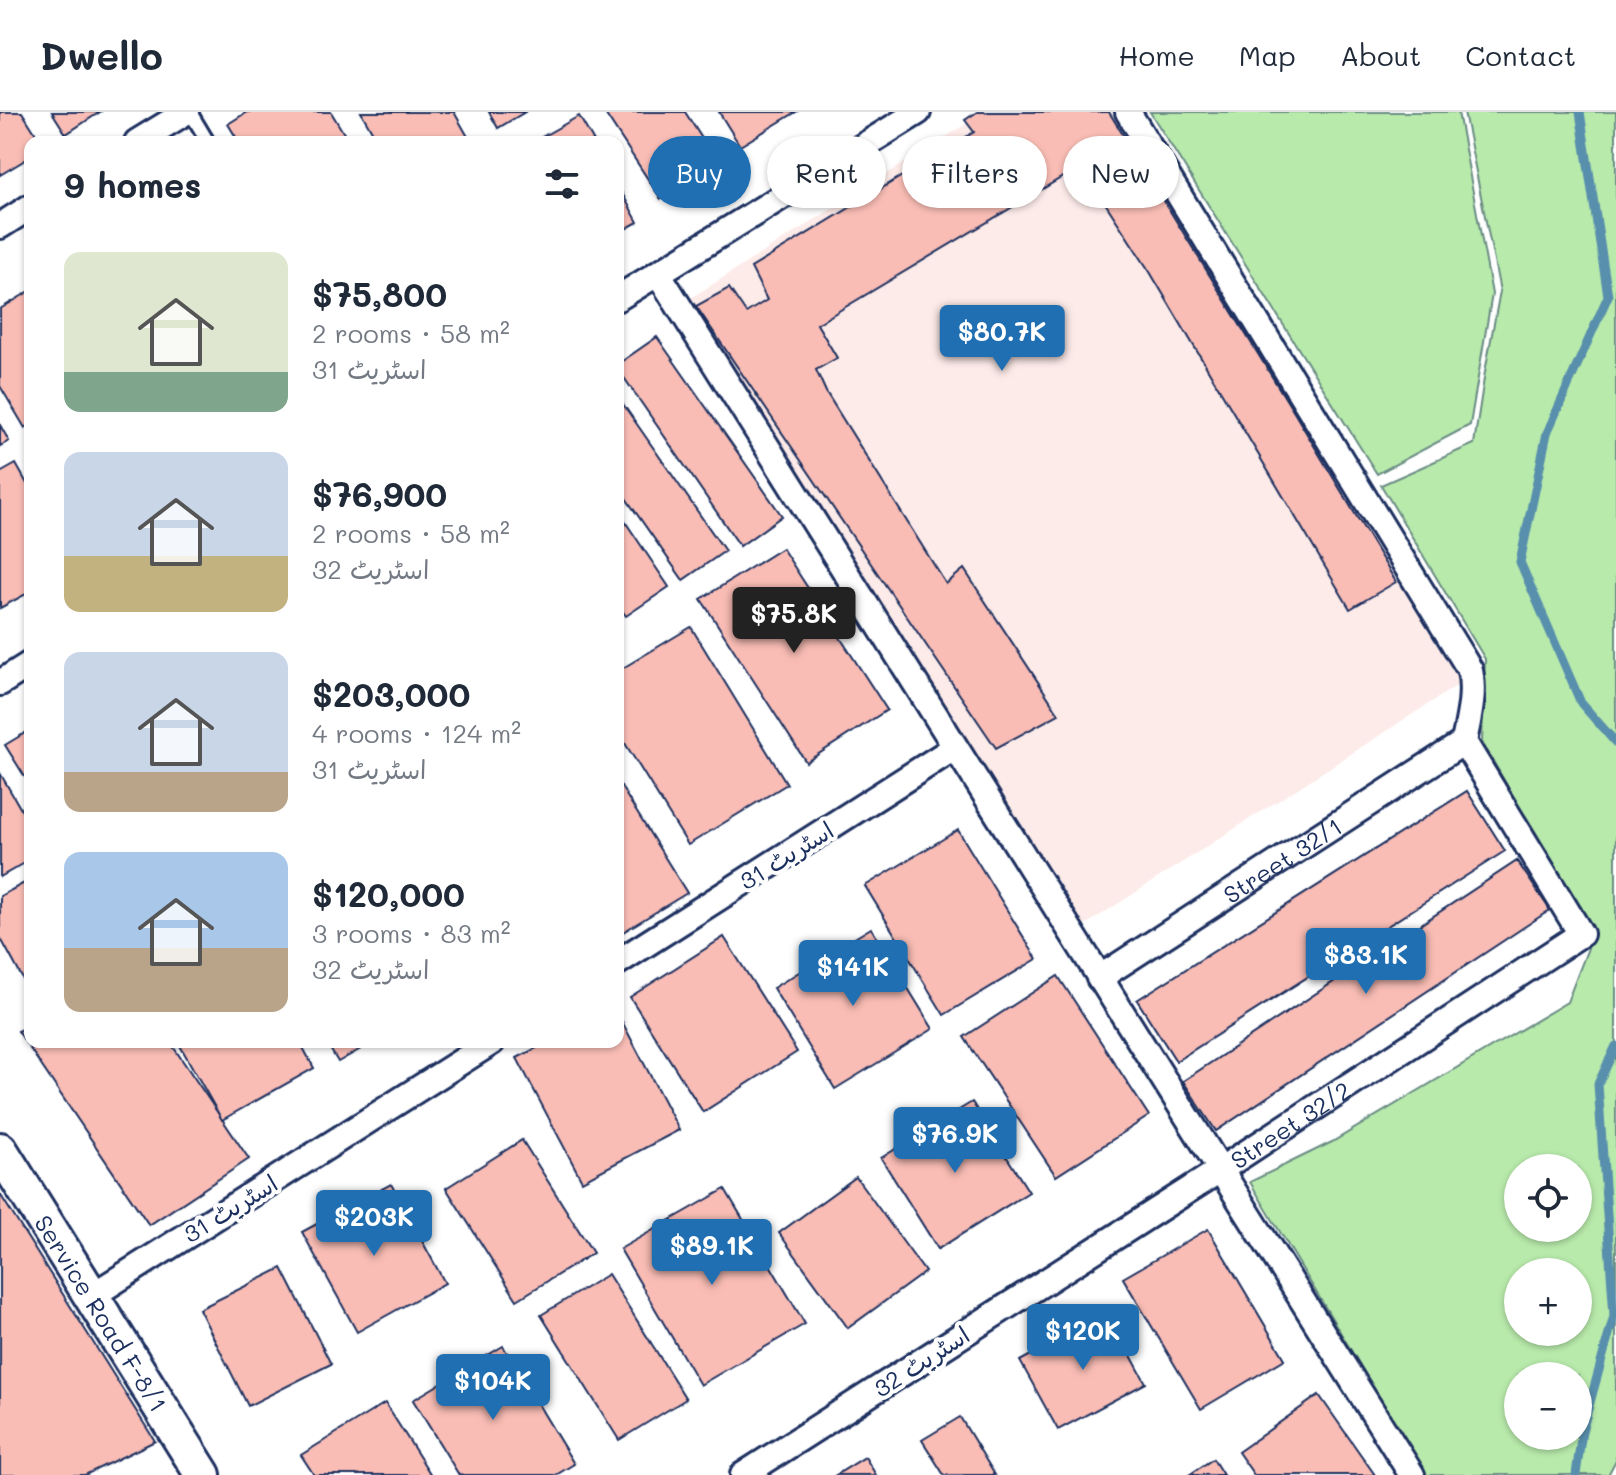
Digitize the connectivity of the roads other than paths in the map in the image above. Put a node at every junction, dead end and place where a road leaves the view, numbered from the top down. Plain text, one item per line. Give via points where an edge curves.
1 (188, 112) edge
2 (918, 112) edge
3 (1128, 112) edge
4 (147, 136) edge
5 (204, 136) edge
6 (24, 211) edge
7 (0, 226) edge
8 (658, 273) junction
9 (624, 294) edge
10 (24, 668) edge
11 (0, 683) edge
12 (1464, 742) junction
13 (954, 748) junction
14 (624, 958) edge
15 (1099, 978) junction
16 (483, 1048) edge
17 (0, 1150) edge
18 (1220, 1170) junction
19 (90, 1297) junction
20 (203, 1475) edge
21 (743, 1475) edge
22 (1412, 1475) edge

1 - 4 street
1 - 5 lane
2 - 8 street
3 - 12 street via 1470,670 1472,699
6 - 7 street
8 - 9 street
8 - 13 street
10 - 11 street
12 - 15 street, Street 32/1
12 - 18 street, Street 32/2 via 1581,934
13 - 14 street, اسٹریٹ 31
13 - 15 street
15 - 18 street
16 - 19 street, اسٹریٹ 31
17 - 19 street, Service Road F-8/1
18 - 21 street, اسٹریٹ 32
18 - 22 street, Street 32/2
19 - 20 street, Service Road F-8/1

